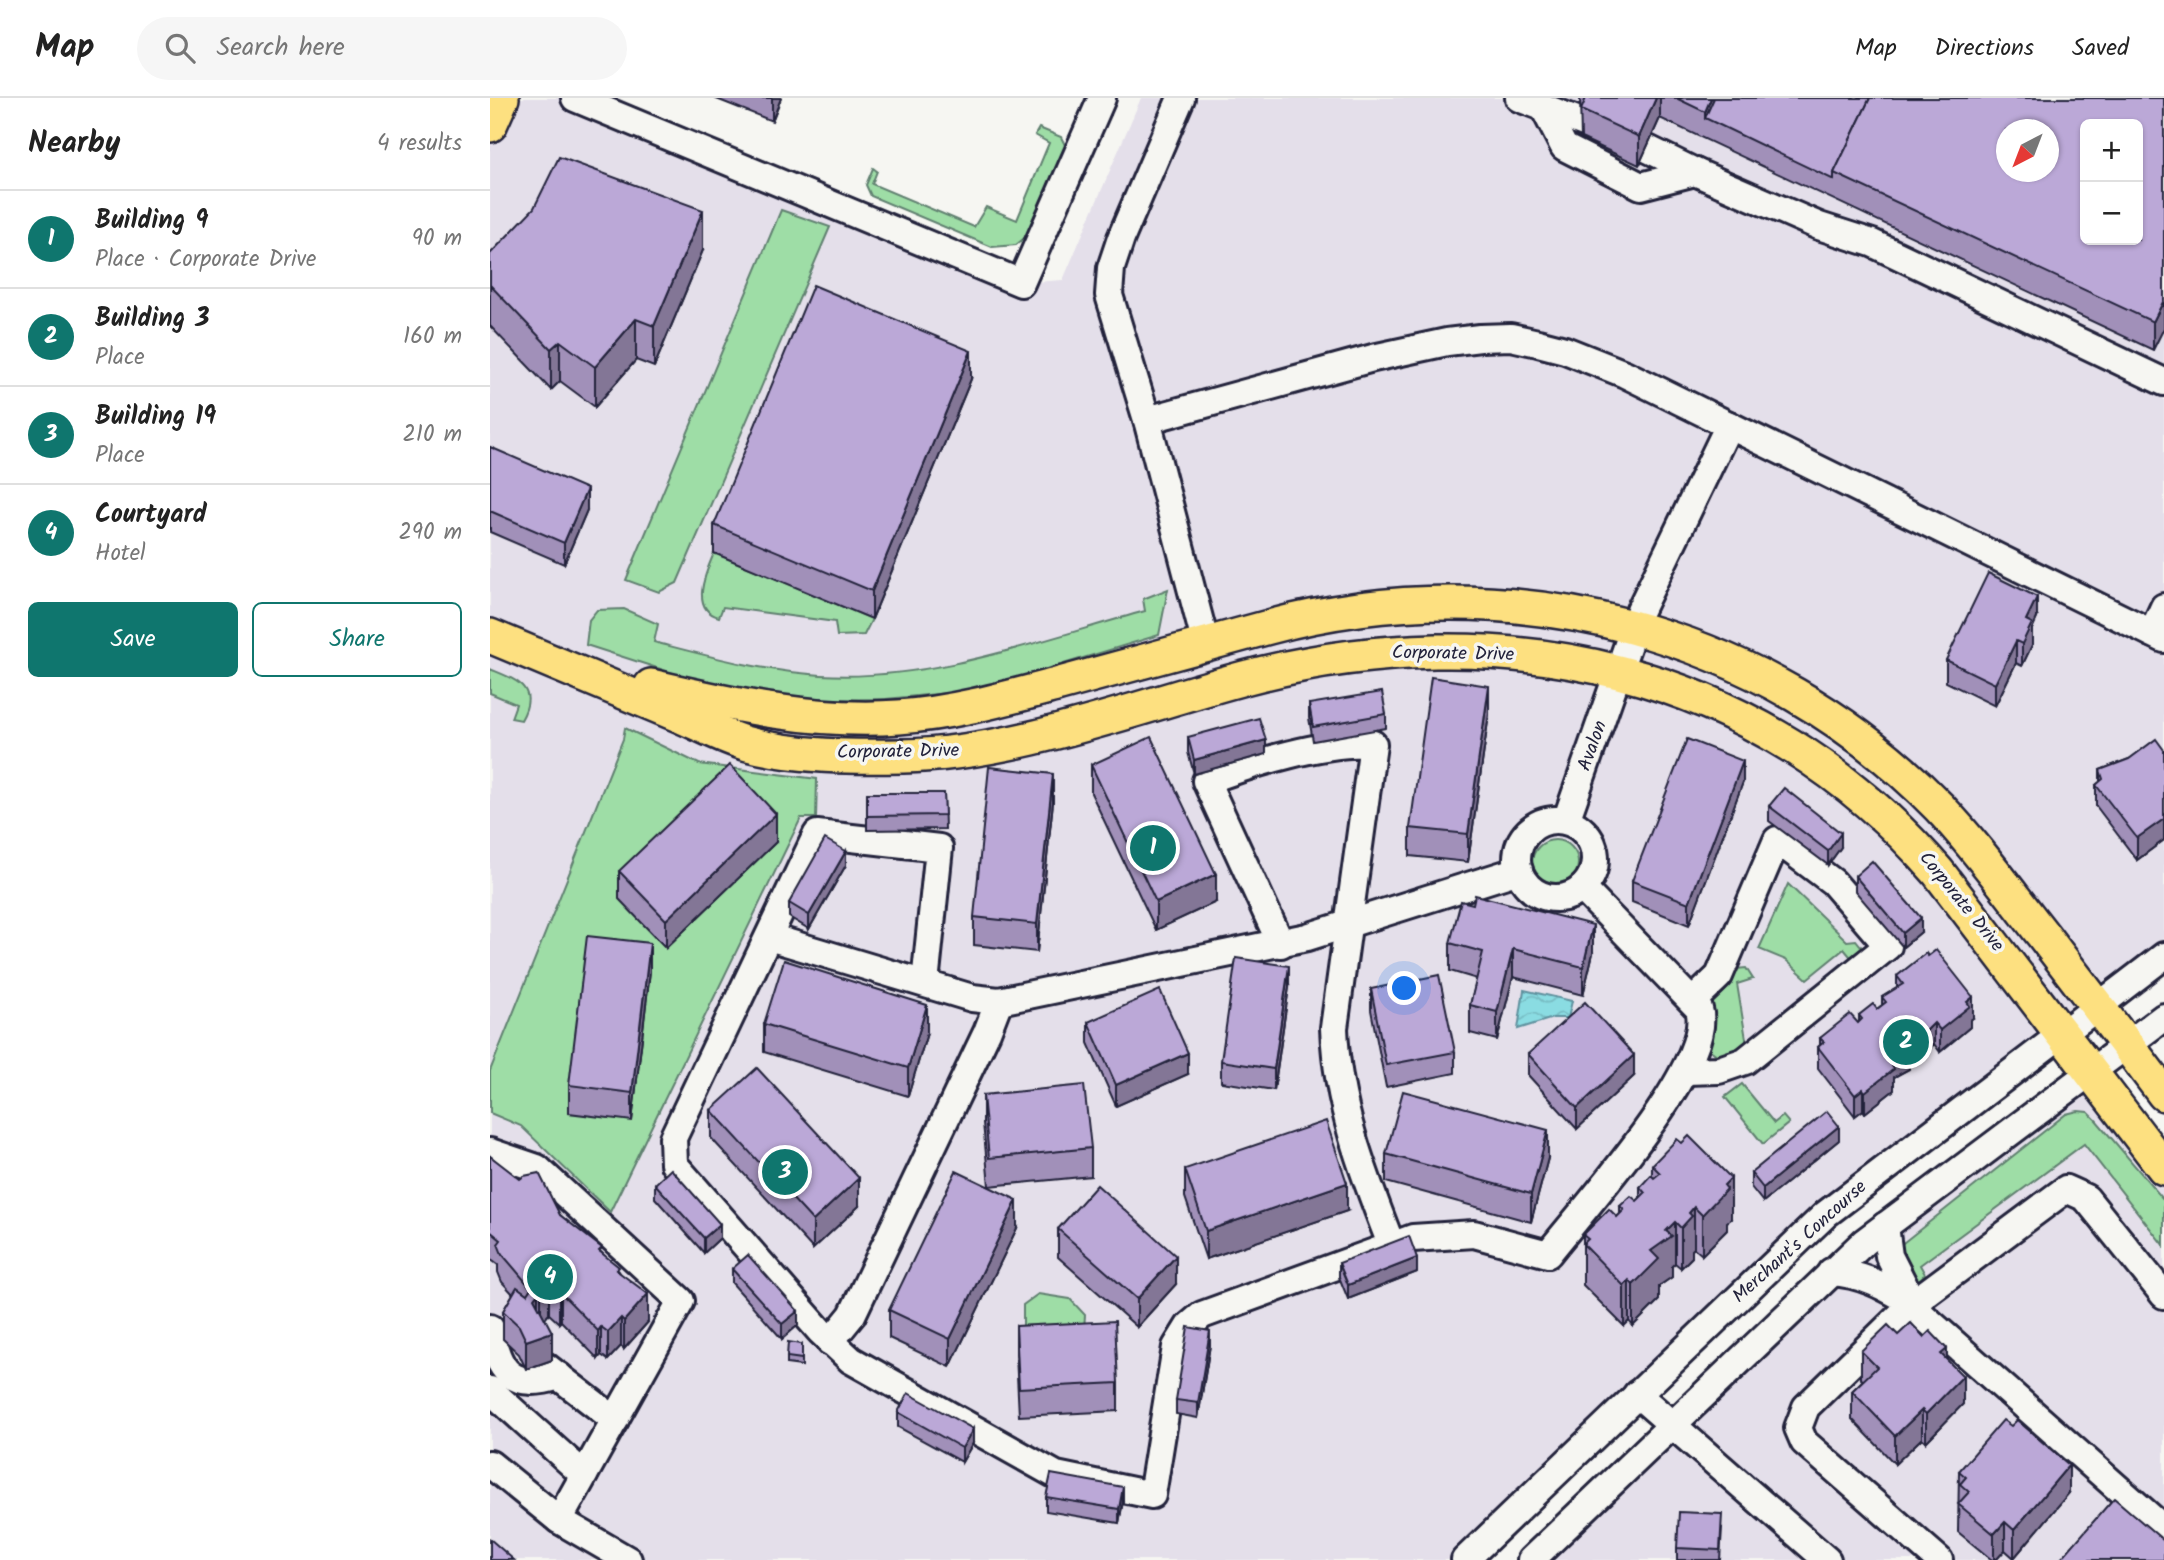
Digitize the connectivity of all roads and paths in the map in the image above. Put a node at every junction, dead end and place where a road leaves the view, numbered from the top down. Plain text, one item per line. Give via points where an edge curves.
1 (502, 98) edge
2 (575, 98) edge
3 (1102, 98) edge
4 (1181, 98) edge
5 (1519, 98) edge
6 (1545, 110) junction
7 (1587, 124) edge
8 (490, 125) edge
9 (1646, 148) edge
10 (1695, 172) junction
11 (2164, 382) edge
12 (1147, 420) junction
13 (1729, 425) junction
14 (2164, 607) edge
15 (1635, 626) junction
16 (490, 635) edge
17 (2158, 636) edge
18 (1206, 645) junction
19 (560, 665) junction
20 (1619, 670) junction
21 (1245, 678) junction
22 (1566, 821) junction
23 (1519, 870) junction
24 (1582, 888) junction
25 (1350, 925) junction
26 (769, 937) junction
27 (1281, 944) junction
28 (2164, 956) edge
29 (925, 983) junction
30 (999, 1001) junction
31 (1693, 1001) junction
32 (2097, 1007) junction
33 (2164, 1017) edge
34 (2062, 1034) junction
35 (2127, 1045) junction
36 (1686, 1071) junction
37 (2091, 1072) junction
38 (2164, 1094) edge
39 (490, 1152) edge
40 (2164, 1167) edge
41 (1885, 1226) junction
42 (1391, 1244) junction
43 (1831, 1272) junction
44 (2164, 1295) edge
45 (1913, 1303) junction
46 (497, 1322) edge
47 (830, 1342) junction
48 (496, 1384) edge
49 (1637, 1394) junction
50 (615, 1420) junction
51 (1671, 1424) junction
52 (490, 1464) edge
53 (584, 1475) junction
54 (559, 1521) junction
55 (2164, 1529) edge
56 (620, 1558) edge
57 (1465, 1560) edge
58 (1531, 1560) edge
59 (1827, 1560) edge
60 (1939, 1560) edge

1 - 8 main road
2 - 3 street via 1021,284
4 - 12 street via 1125,228 1111,268 1108,295
5 - 6 street
6 - 7 street
6 - 10 street via 1564,147 1641,186
9 - 10 street
10 - 11 street via 1819,226 1872,243
12 - 13 street via 1423,346 1511,337 1595,361
12 - 18 street
13 - 15 street, Avalon
13 - 17 street
14 - 17 street
15 - 18 main road, Corporate Drive via 1519,605 1425,603 1323,615
15 - 20 street, Avalon
15 - 32 main road, Corporate Drive via 1732,662 1793,692 1894,766 1939,807 1983,857
16 - 19 main road, Corporate Drive
18 - 19 main road, Corporate Drive via 987,703 895,717 833,717 757,709
18 - 21 main road via 1218,665
19 - 21 main road, Corporate Drive via 747,744 875,755 931,755 990,747
20 - 21 main road, Corporate Drive via 1511,654 1407,651 1310,663
20 - 22 street, Avalon
20 - 34 main road, Corporate Drive via 1675,688 1753,724 1857,794 1907,837 1938,872
22 - 23 street via 1540,823 1526,834 1518,851
22 - 24 street via 1588,836 1594,851 1594,869
23 - 24 street via 1529,886 1551,898 1568,897
23 - 25 street
24 - 31 street
25 - 27 street
25 - 27 street via 1373,744 1335,746 1206,781
25 - 42 street via 1334,1028 1337,1075 1352,1142
26 - 29 street
26 - 29 street via 817,834 939,848
26 - 47 street via 673,1138 671,1156 678,1172
27 - 30 street
28 - 32 street, Merchant's Concourse
29 - 30 street via 971,998
30 - 47 street via 852,1315
31 - 36 street via 1702,1028
31 - 36 street via 1719,976 1777,840 1833,882 1888,946 1745,1061 1719,1070
32 - 34 street, Merchant's Concourse
32 - 35 main road, Corporate Drive
33 - 35 street
34 - 37 main road, Corporate Drive
34 - 49 street, Merchant's Concourse via 1826,1214
35 - 37 street
35 - 38 main road, Corporate Drive
36 - 42 street via 1548,1254 1474,1234 1433,1234
37 - 40 main road, Corporate Drive
37 - 41 street
39 - 50 street via 537,1168 681,1301
41 - 43 street
41 - 45 street via 1889,1256
42 - 47 street via 1202,1315 1189,1326 1176,1347 1152,1495 1056,1475 861,1367
43 - 45 street via 1873,1280
43 - 51 street
44 - 45 street via 2086,1198 2066,1189
45 - 55 street
45 - 60 street via 1806,1407 1798,1428 1810,1448
46 - 48 street
48 - 50 street via 526,1383 550,1370
48 - 53 street
49 - 51 street
49 - 57 street, Merchant's Concourse
50 - 53 street
51 - 58 street
51 - 59 street
52 - 54 street
53 - 54 street
54 - 56 street

